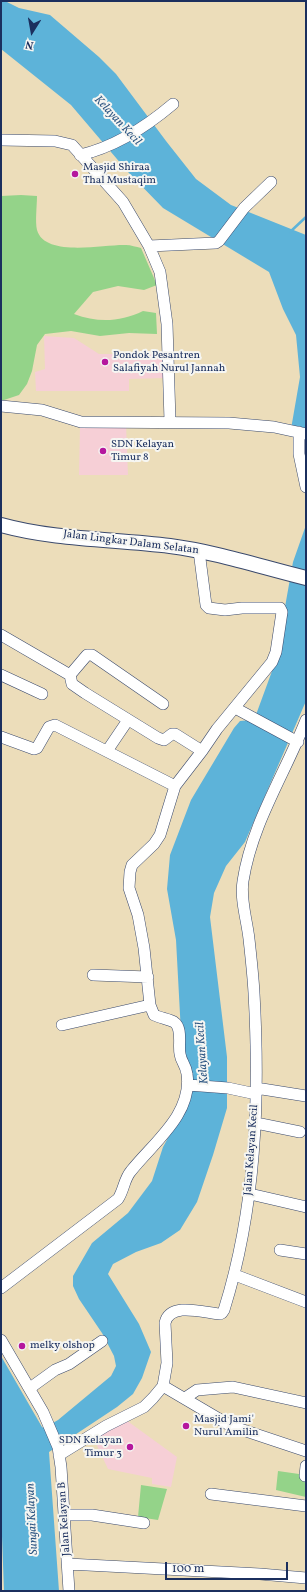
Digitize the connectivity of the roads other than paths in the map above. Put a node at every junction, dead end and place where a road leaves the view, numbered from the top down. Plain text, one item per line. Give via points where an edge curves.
1 (173, 104) dead end
2 (1, 140) edge
3 (80, 155) junction
4 (272, 182) dead end
5 (149, 246) junction
6 (1, 406) edge
7 (170, 421) junction
8 (302, 433) edge
9 (306, 487) edge
10 (1, 525) edge
11 (199, 551) junction
12 (306, 578) edge
13 (1, 636) edge
14 (1, 675) edge
15 (70, 675) junction
16 (42, 694) dead end
17 (163, 704) dead end
18 (235, 708) junction
19 (128, 720) junction
20 (306, 720) edge
21 (1, 737) edge
22 (296, 741) junction
23 (107, 751) junction
24 (202, 751) junction
25 (175, 786) junction
26 (93, 975) dead end
27 (148, 976) junction
28 (150, 1005) junction
29 (62, 1024) dead end
30 (189, 1085) junction
31 (256, 1091) junction
32 (306, 1096) edge
33 (256, 1123) junction
34 (300, 1132) dead end
35 (250, 1194) junction
36 (306, 1207) edge
37 (280, 1250) dead end
38 (306, 1254) edge
39 (235, 1275) junction
40 (1, 1288) edge
41 (306, 1302) edge
42 (1, 1340) edge
43 (102, 1341) dead end
44 (163, 1386) junction
45 (30, 1388) junction
46 (185, 1398) junction
47 (306, 1403) edge
48 (59, 1451) junction
49 (306, 1451) edge
50 (212, 1494) dead end
51 (306, 1506) edge
52 (64, 1515) junction
53 (144, 1523) dead end
54 (68, 1564) junction
55 (306, 1578) edge
56 (69, 1591) edge

1 - 3 street via 148,124 95,152
2 - 3 street via 61,142 72,145
3 - 5 street via 114,190
4 - 5 street via 244,208 219,241 212,244
5 - 7 street via 160,272 167,324
6 - 7 street via 42,410 81,422
7 - 8 street via 249,424
8 - 9 street via 300,454
10 - 11 main road, Jalan Lingkar Dalam Selatan via 45,534 128,541
11 - 12 main road, Jalan Lingkar Dalam Selatan
11 - 18 street via 206,605 209,608 282,610 274,659
13 - 15 street
14 - 16 street
15 - 17 street via 87,655 92,655
15 - 19 street via 72,684
18 - 22 street
18 - 24 street
19 - 23 street
19 - 24 street via 164,740 174,733
20 - 22 street, Jalan Kelayan Kecil
21 - 23 street via 34,749 49,727 55,725
22 - 31 street, Jalan Kelayan Kecil via 260,820 243,880 254,993
23 - 25 street
24 - 25 street
25 - 27 street via 160,835 132,864 129,876 129,888 138,915
26 - 27 street
27 - 28 street
28 - 29 street
28 - 30 street via 154,1015 173,1021 177,1025 179,1050
30 - 31 street
30 - 40 street via 179,1112 130,1172 118,1199
31 - 32 street
31 - 33 street, Jalan Kelayan Kecil
33 - 34 street
33 - 35 street, Jalan Kelayan Kecil
35 - 36 street
35 - 39 street, Jalan Kelayan Kecil
37 - 38 street
39 - 41 street
39 - 44 street, Jalan Kelayan Kecil via 222,1313 178,1310 166,1319 167,1357
42 - 45 street
43 - 45 street
44 - 46 street
44 - 48 street via 144,1407
45 - 48 street, Jalan Kelayan B via 51,1428
46 - 47 street via 197,1390 233,1387
46 - 49 street via 231,1426
48 - 52 street, Jalan Kelayan B
50 - 51 street
52 - 53 street via 92,1515
52 - 54 street, Jalan Kelayan B
54 - 55 street
54 - 56 street, Jalan Kelayan B

